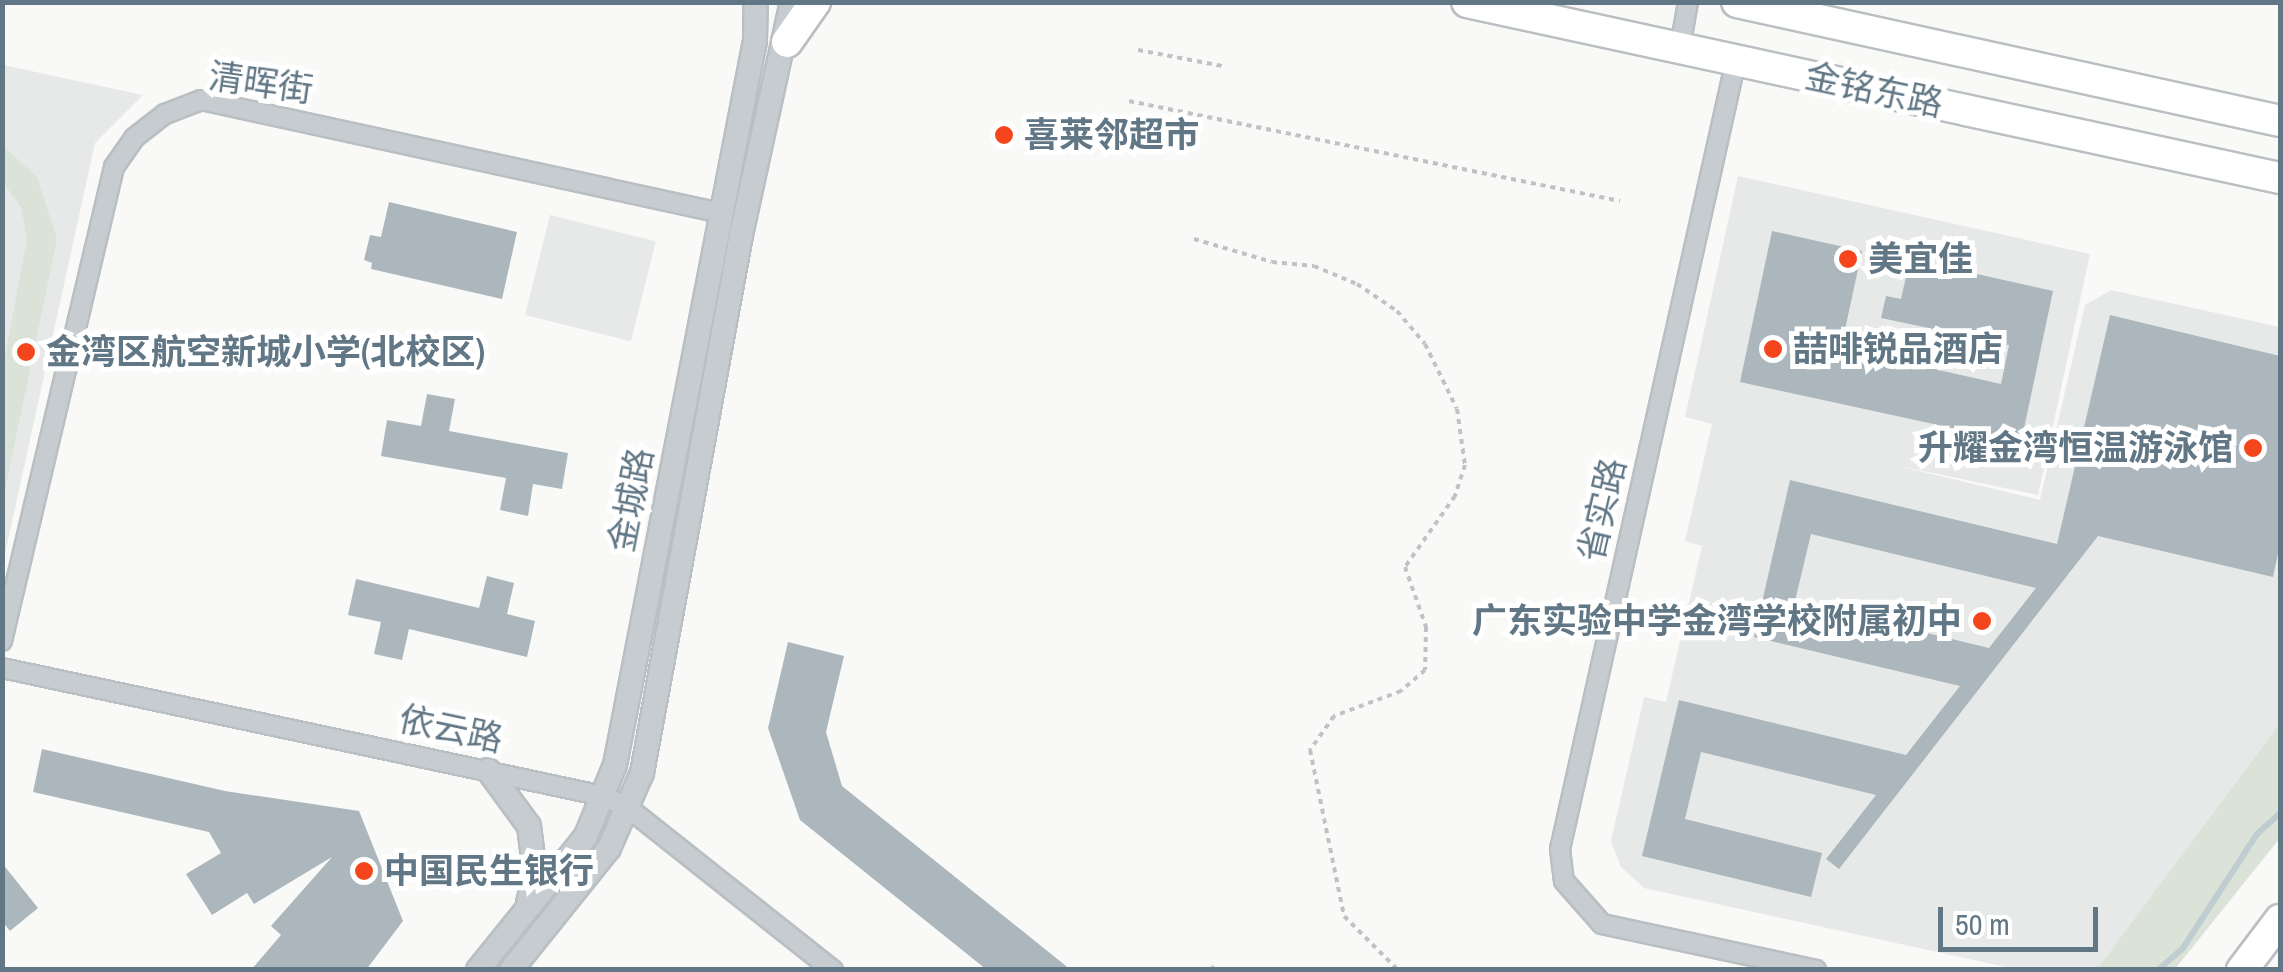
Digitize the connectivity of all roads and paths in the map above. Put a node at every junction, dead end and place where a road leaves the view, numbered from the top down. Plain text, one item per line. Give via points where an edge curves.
1 (756, 2) edge
2 (792, 2) edge
3 (816, 2) edge
4 (1468, 2) edge
5 (1688, 2) edge
6 (1736, 2) edge
7 (1552, 11) edge
8 (1810, 19) junction
9 (786, 42) junction
10 (1680, 48) junction
11 (1138, 50) dead end
12 (1736, 60) junction
13 (1223, 66) dead end
14 (1798, 73) junction
15 (1129, 101) dead end
16 (2280, 121) edge
17 (2280, 178) edge
18 (1620, 201) dead end
19 (720, 213) junction
20 (1194, 239) dead end
21 (2, 641) edge
22 (2, 668) edge
23 (488, 770) junction
24 (603, 796) junction
25 (627, 807) junction
26 (528, 907) junction
27 (2280, 920) edge
28 (478, 970) edge
29 (511, 970) edge
30 (833, 970) edge
31 (1398, 970) edge
32 (1816, 970) edge
33 (2242, 970) edge

1 - 19 street, 金城路 via 755,41
2 - 9 street, 金城路
3 - 9 main road
4 - 7 main road, 金铭东路
5 - 10 street
6 - 8 main road, 金铭东路
7 - 10 main road, 金铭东路
8 - 14 main road
8 - 16 main road, 金铭东路
9 - 25 street, 金城路 via 741,234 642,774
10 - 12 main road, 金铭东路
11 - 13 path
12 - 14 main road, 金铭东路
12 - 32 street, 省实路 via 1560,849 1564,881 1602,924
14 - 17 main road, 金铭东路
15 - 18 path
19 - 21 street, 清晖街 via 201,100 166,114 134,138 114,167
19 - 24 street, 金城路 via 620,745
20 - 31 path via 1272,262 1314,266 1357,284 1397,312 1425,344 1456,409 1465,465 1454,496 1405,567 1426,627 1425,670 1401,691 1334,716 1310,750 1344,916
22 - 23 street, 依云路
23 - 24 street, 依云路
23 - 26 street via 529,826 534,874
24 - 25 street, 依云路
24 - 26 street, 金城路 via 586,836
25 - 29 street, 金城路 via 609,848
25 - 30 street, 依云路
26 - 28 street, 金城路
27 - 33 main road

